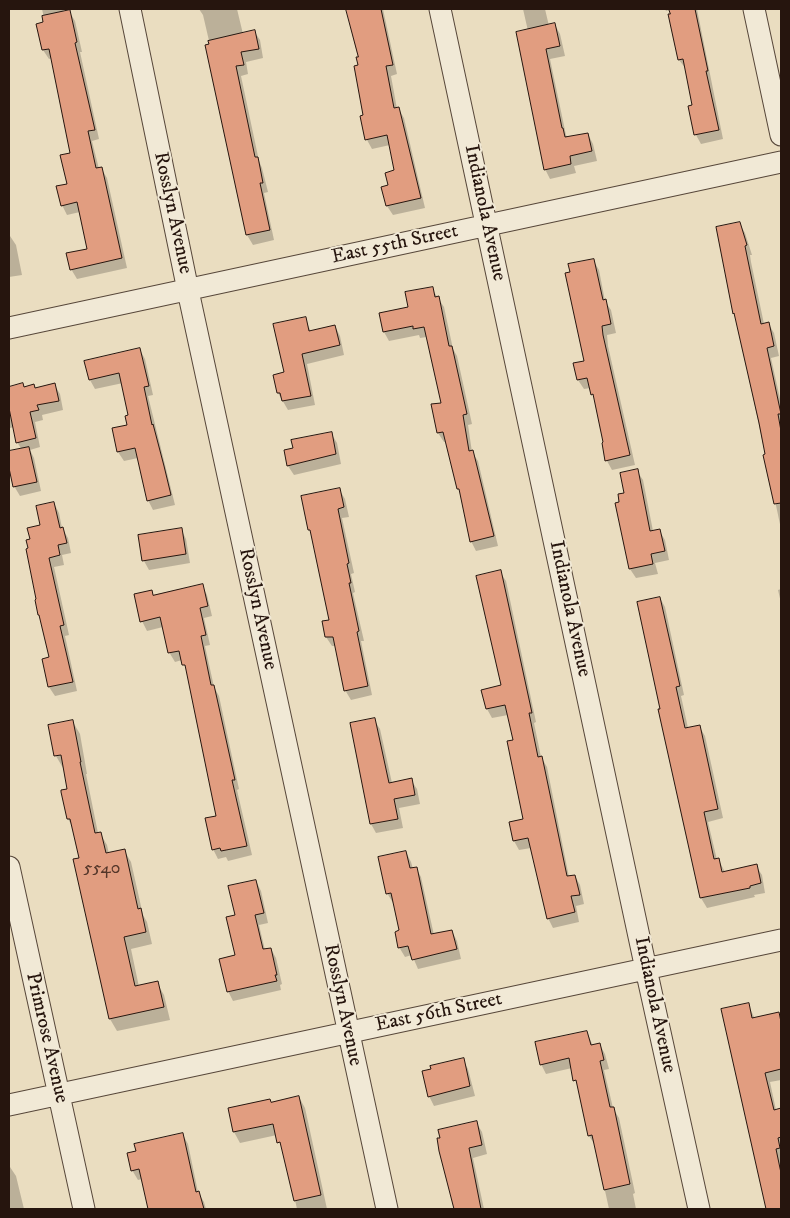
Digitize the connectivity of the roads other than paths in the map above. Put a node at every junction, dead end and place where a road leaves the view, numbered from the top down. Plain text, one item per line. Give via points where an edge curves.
1 (130, 9) edge
2 (440, 9) edge
3 (754, 9) edge
4 (781, 135) edge
5 (781, 162) edge
6 (486, 225) junction
7 (188, 290) junction
8 (9, 328) edge
9 (9, 868) edge
10 (781, 940) edge
11 (646, 970) junction
12 (348, 1033) junction
13 (59, 1095) junction
14 (9, 1105) edge
15 (84, 1209) edge
16 (387, 1209) edge
17 (699, 1209) edge

1 - 7 street, Rosslyn Avenue
2 - 6 street, Indianola Avenue
3 - 4 street
5 - 6 street, East 55th Street
6 - 7 street, East 55th Street
6 - 11 street, Indianola Avenue
7 - 8 street, East 55th Street
7 - 12 street, Rosslyn Avenue
9 - 13 street, Primrose Avenue
10 - 11 street, East 56th Street
11 - 12 street, East 56th Street
11 - 17 street, Indianola Avenue
12 - 13 street, East 56th Street
12 - 16 street, Rosslyn Avenue
13 - 14 street, East 56th Street
13 - 15 street, Primrose Avenue

